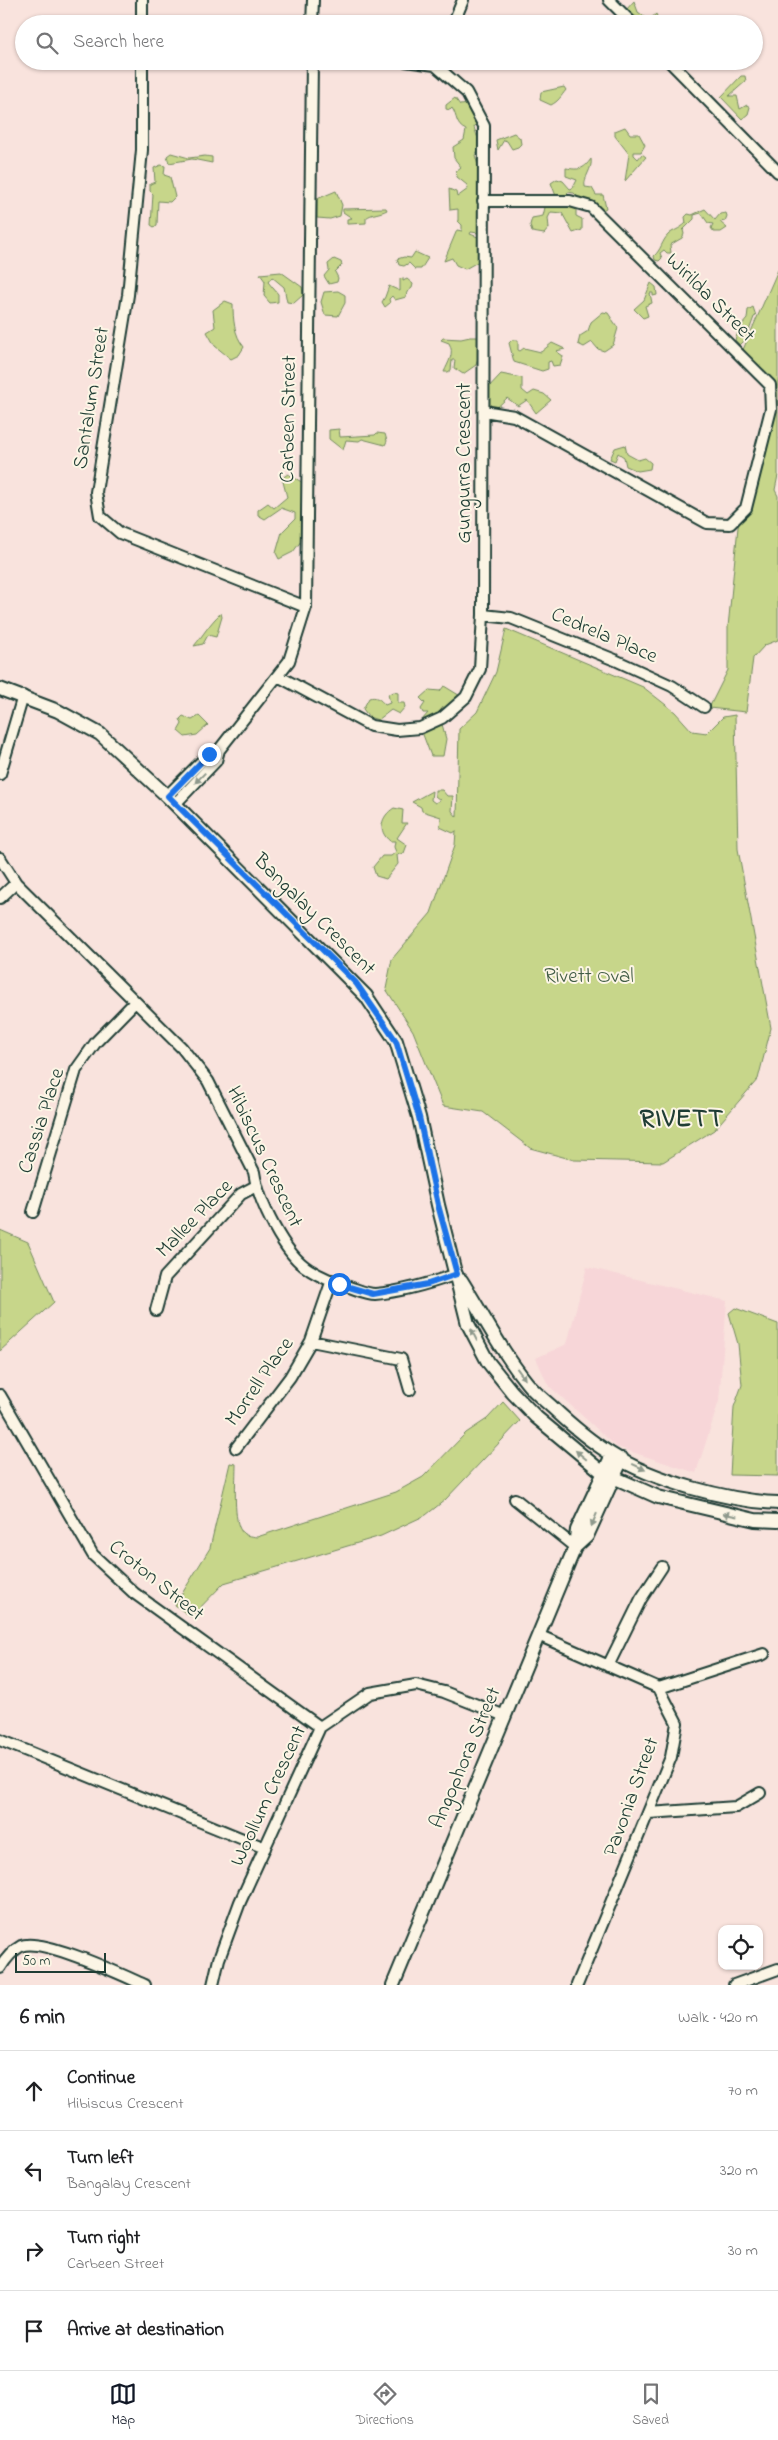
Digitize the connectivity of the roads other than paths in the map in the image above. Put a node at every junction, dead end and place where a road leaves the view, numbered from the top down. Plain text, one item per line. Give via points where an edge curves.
1 (142, 0) edge
2 (313, 0) edge
3 (463, 0) edge
4 (609, 0) edge
5 (142, 15) edge
6 (312, 15) edge
7 (457, 15) edge
8 (623, 15) edge
9 (142, 70) edge
10 (312, 70) edge
11 (443, 70) edge
12 (678, 70) edge
13 (778, 172) edge
14 (483, 201) junction
15 (484, 410) junction
16 (306, 607) junction
17 (483, 615) junction
18 (278, 676) junction
19 (0, 689) edge
20 (23, 696) junction
21 (704, 707) dead end
22 (0, 774) edge
23 (171, 800) junction
24 (0, 858) edge
25 (16, 883) junction
26 (0, 898) edge
27 (135, 1002) junction
28 (256, 1186) junction
29 (33, 1212) dead end
30 (457, 1274) junction
31 (332, 1280) junction
32 (156, 1310) dead end
33 (311, 1341) junction
34 (410, 1390) dead end
35 (0, 1395) edge
36 (236, 1448) dead end
37 (617, 1457) junction
38 (607, 1474) junction
39 (515, 1500) dead end
40 (778, 1504) edge
41 (778, 1521) edge
42 (574, 1547) junction
43 (662, 1567) dead end
44 (538, 1635) junction
45 (764, 1654) dead end
46 (608, 1666) junction
47 (659, 1688) junction
48 (505, 1716) junction
49 (320, 1727) junction
50 (0, 1740) edge
51 (760, 1793) dead end
52 (649, 1813) junction
53 (265, 1848) junction
54 (0, 1968) edge
55 (778, 1969) edge
56 (145, 1985) edge
57 (213, 1985) edge
58 (393, 1985) edge
59 (577, 1985) edge
60 (734, 1985) edge

1 - 5 street
2 - 6 street
3 - 7 street
4 - 8 street
9 - 16 street, Santalum Street via 141,159 128,295 96,492 100,516 120,533
10 - 16 street, Carbeen Street
11 - 14 street, Gungurra Crescent via 466,92 484,126
12 - 13 street
14 - 15 street, Gungurra Crescent
14 - 15 street, Wirilda Street via 570,201 590,207 770,385 771,409 746,508 730,524 707,523 514,416
15 - 17 street, Gungurra Crescent
16 - 18 street, Carbeen Street via 290,661
17 - 18 street, Gungurra Crescent via 480,669 466,696 442,718 420,728 397,730 372,726
17 - 21 street, Cedrela Place via 511,618 615,660 672,686
18 - 23 street, Carbeen Street via 219,750 216,761
19 - 20 street, Bangalay Crescent
20 - 22 street
20 - 23 street, Bangalay Crescent via 100,734
23 - 30 street, Bangalay Crescent via 356,983 396,1041 419,1117
24 - 25 street, Hibiscus Crescent
25 - 26 street
25 - 27 street, Hibiscus Crescent
27 - 28 street, Hibiscus Crescent via 182,1048 208,1081 254,1172
27 - 29 street, Cassia Place via 96,1042 76,1070
28 - 31 street, Hibiscus Crescent via 292,1255 309,1270
28 - 32 street, Mallee Place via 241,1194 165,1277
30 - 31 street, Hibiscus Crescent via 428,1284 373,1294
30 -> 37 street, Bangalay Crescent via 528,1384 563,1417
38 -> 30 street, Bangalay Crescent via 536,1417 488,1362 468,1324
31 - 33 street, Morrell Place
33 - 34 street via 401,1359
33 - 36 street, Morrell Place via 290,1377
35 - 49 street, Croton Street via 93,1555 105,1569
37 - 38 street, Angophora Street
37 -> 40 street, Bangalay Crescent via 665,1480 707,1492
41 -> 38 street, Bangalay Crescent via 754,1520 658,1497
38 - 42 street, Angophora Street via 577,1530
39 - 42 street
42 - 44 street, Angophora Street
43 - 46 street via 641,1598
44 - 46 street
44 - 48 street, Angophora Street
45 - 47 street
46 - 47 street
47 - 52 street, Pavonia Street via 677,1723 670,1757
48 - 49 street, Woollum Crescent via 444,1692 416,1685 370,1693
48 - 58 street, Angophora Street
49 - 53 street, Woollum Crescent
50 - 53 street
51 - 52 street via 736,1807
52 - 59 street, Pavonia Street
53 - 57 street, Woollum Crescent via 240,1902
54 - 56 street via 6,1958 22,1946 37,1945 75,1956
55 - 60 street

